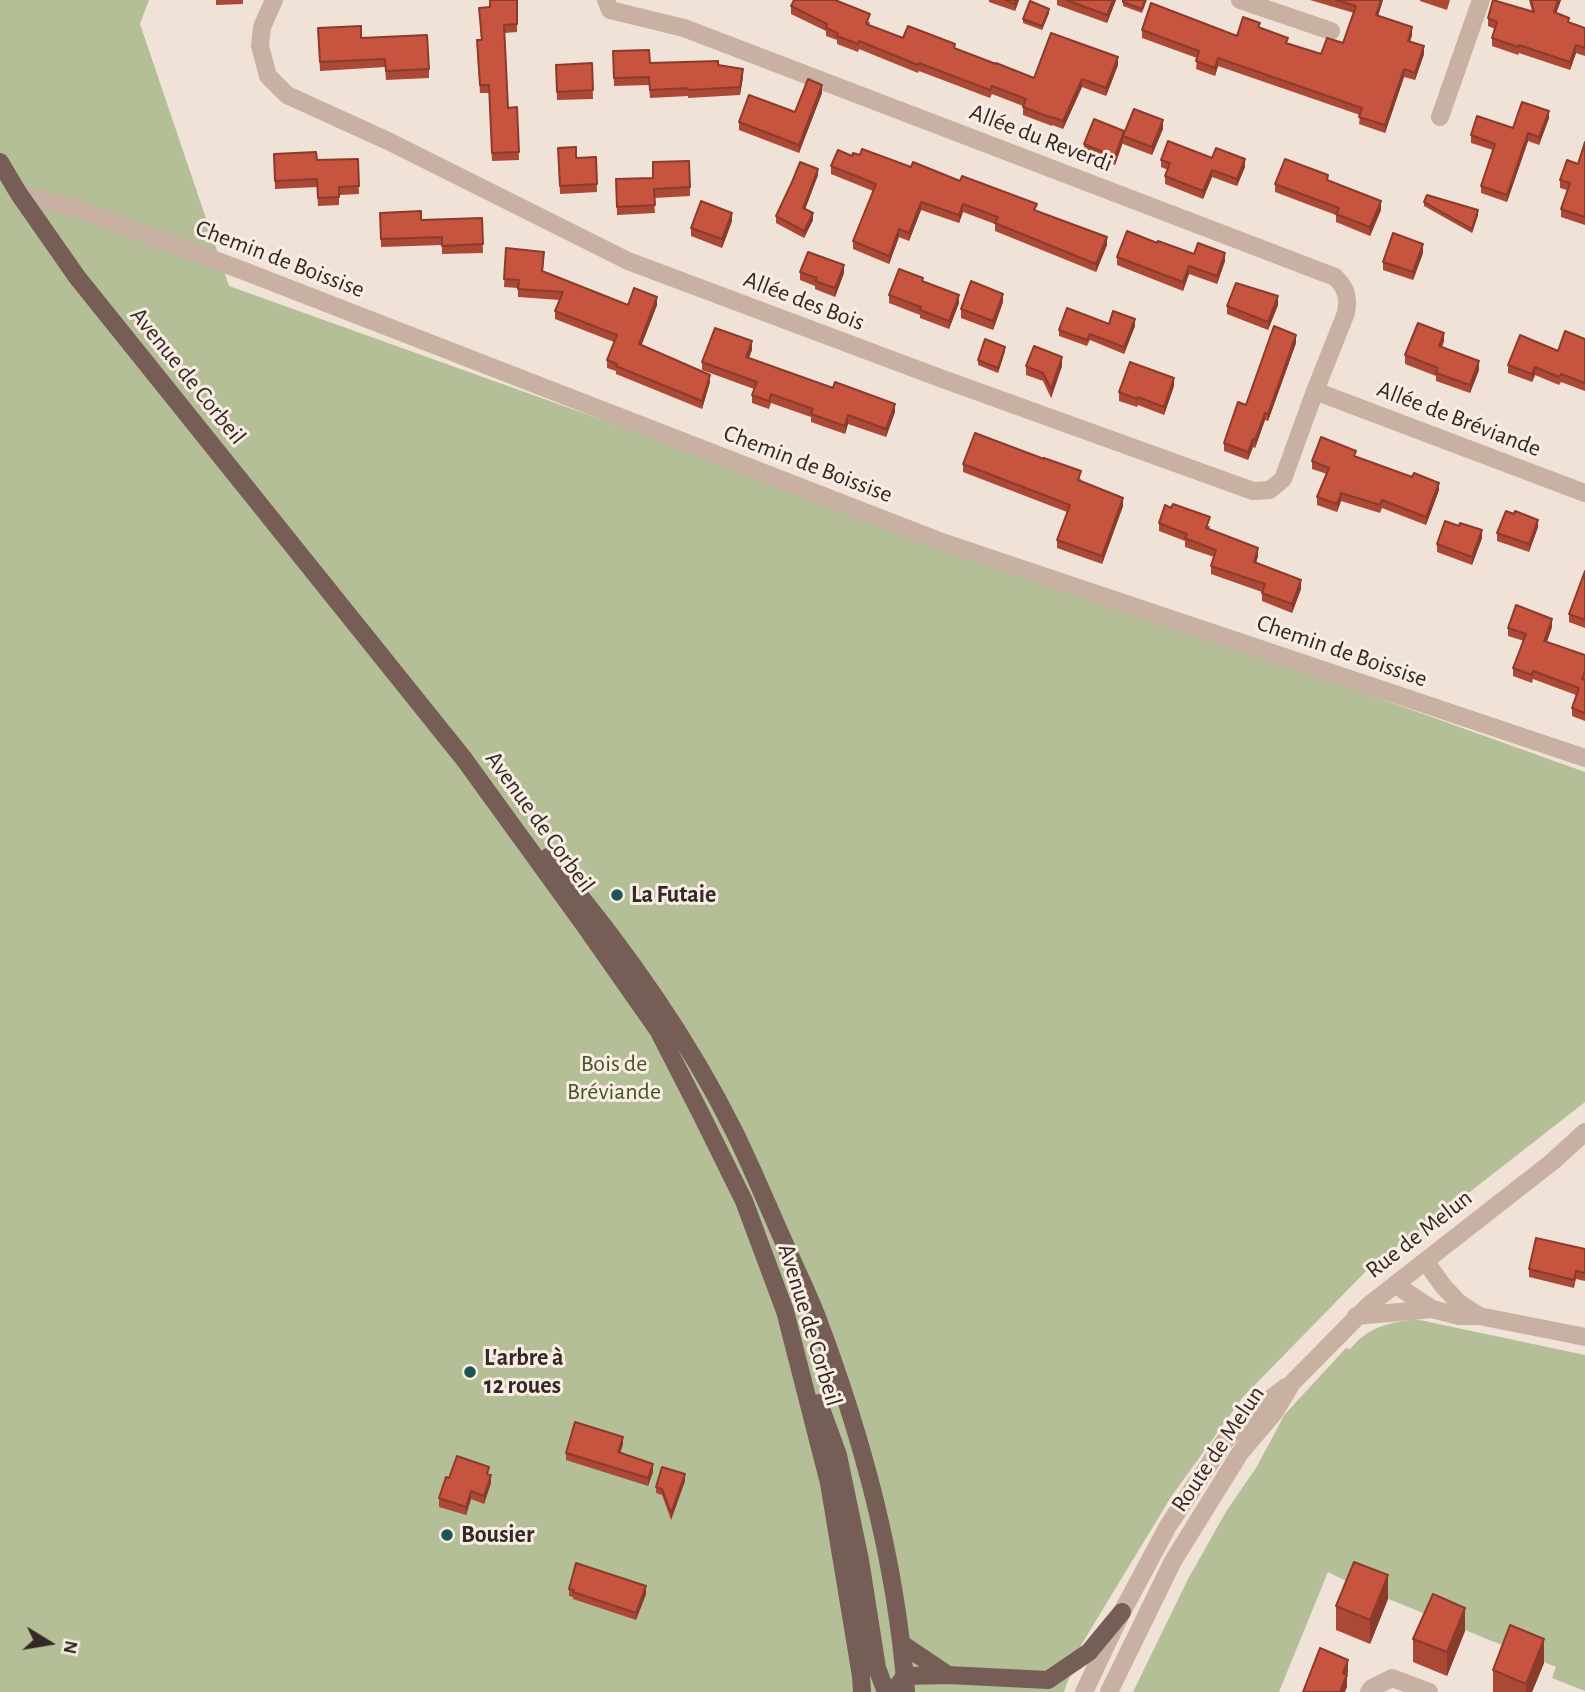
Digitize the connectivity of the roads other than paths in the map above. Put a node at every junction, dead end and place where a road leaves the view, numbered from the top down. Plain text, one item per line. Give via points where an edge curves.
1 (274, 0) edge
2 (1240, 0) edge
3 (1481, 0) edge
4 (608, 5) edge
5 (1331, 31) dead end
6 (1440, 117) dead end
7 (0, 162) edge
8 (22, 195) dead end
9 (1315, 391) junction
10 (1585, 493) edge
11 (1585, 758) edge
12 (464, 759) junction
13 (1585, 1132) edge
14 (1426, 1262) junction
15 (1396, 1284) junction
16 (1432, 1309) junction
17 (785, 1311) junction
18 (1356, 1316) junction
19 (1479, 1316) junction
20 (1585, 1337) edge
21 (1292, 1383) junction
22 (1122, 1612) junction
23 (902, 1644) junction
24 (948, 1675) junction
25 (1048, 1680) junction
26 (906, 1684) edge
27 (862, 1692) edge
28 (888, 1692) edge
29 (1063, 1692) edge
30 (1084, 1692) edge
31 (1109, 1692) edge
32 (1369, 1692) edge
33 (1429, 1692) edge

1 - 9 street, Allée des Bois via 262,27 260,46 268,76 287,94 628,261 1253,491 1270,490 1283,479
2 - 5 street
3 - 6 street
4 - 9 street, Allée du Reverdi via 684,28 1335,277 1345,288 1348,303
7 - 12 main road, Avenue de Corbeil via 77,277
8 - 11 street, Chemin de Boissise via 78,209 244,271 939,541
9 - 10 street, Allée de Bréviande
12 - 17 main road, Avenue de Corbeil via 657,1030 744,1201
12 - 23 main road via 576,890 653,992 735,1133 817,1316 868,1468
13 - 14 street, Rue de Melun
14 - 15 street, Rue de Melun
14 - 19 street via 1458,1302
15 - 16 street
15 - 18 street, Rue de Melun
16 - 18 street
16 - 19 street
17 - 27 main road, Avenue de Corbeil via 829,1483
17 - 28 main road via 838,1455 877,1668
18 - 21 street, Rue de Melun
19 - 20 street
21 - 22 street, Route de Melun via 1224,1442 1168,1526
21 - 31 street, Route de Melun via 1240,1453 1173,1561
22 - 25 main road via 1089,1652
22 - 30 street, Route de Melun
23 - 24 main road
23 - 26 main road
24 - 25 main road
24 - 26 main road
25 - 29 main road
26 - 28 main road
32 - 33 street via 1392,1678

